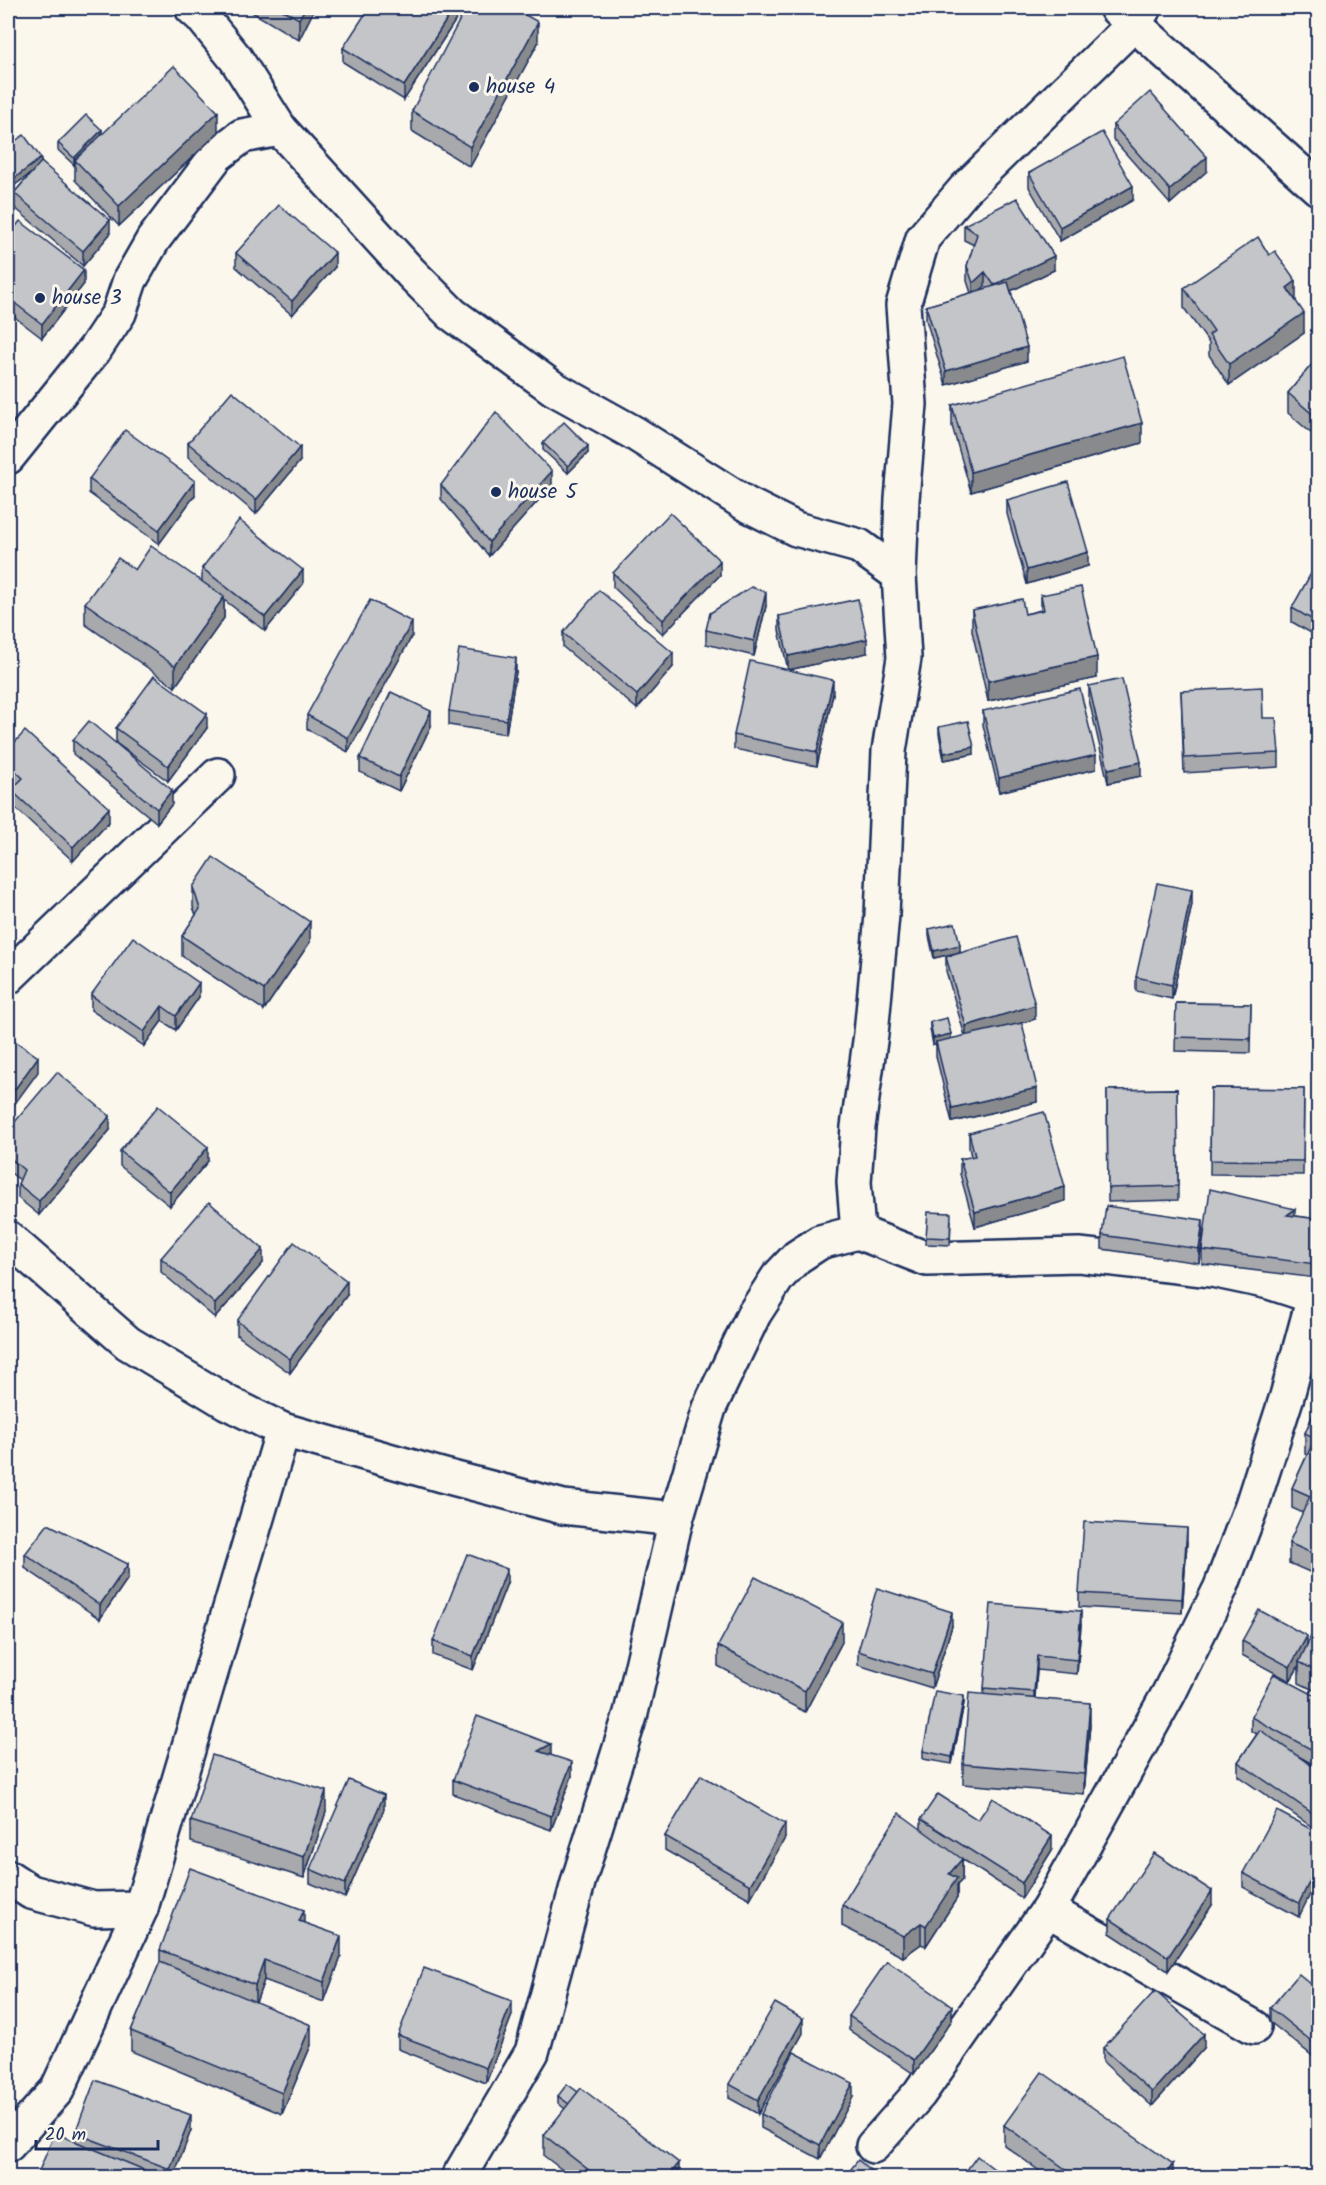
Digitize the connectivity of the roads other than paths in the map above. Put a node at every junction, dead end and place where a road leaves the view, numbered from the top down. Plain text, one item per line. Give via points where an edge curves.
1 (192, 8) edge
2 (1131, 13) edge
3 (280, 129) junction
4 (1318, 188) edge
5 (8, 457) edge
6 (899, 575) junction
7 (218, 776) dead end
8 (8, 976) edge
9 (858, 1232) junction
10 (8, 1238) edge
11 (1317, 1292) edge
12 (283, 1430) junction
13 (676, 1519) junction
14 (8, 1877) edge
15 (141, 1908) junction
16 (1048, 1910) junction
17 (1254, 2027) dead end
18 (8, 2145) edge
19 (873, 2146) dead end
20 (458, 2178) edge

1 - 3 street via 236,59
2 - 4 street
2 - 6 street via 923,238 903,304 909,404
3 - 5 street via 242,136 217,155 153,240 130,280 119,313 95,349
3 - 6 street via 411,273 452,314 498,349 553,388 746,504 795,529 859,546
6 - 9 street via 904,658 889,751 882,915 872,1034 858,1127 854,1182
7 - 8 street
9 - 11 street via 927,1259 1079,1255 1212,1270
9 - 13 street via 820,1242 778,1276 754,1314 709,1408
10 - 12 street via 128,1343 228,1403
11 - 16 street via 1252,1505 1221,1587 1169,1693
12 - 13 street via 563,1507
12 - 15 street
13 - 20 street via 630,1713 532,2052
14 - 15 street via 31,1892 94,1909
15 - 18 street via 57,2090
16 - 17 street
16 - 19 street via 919,2094

